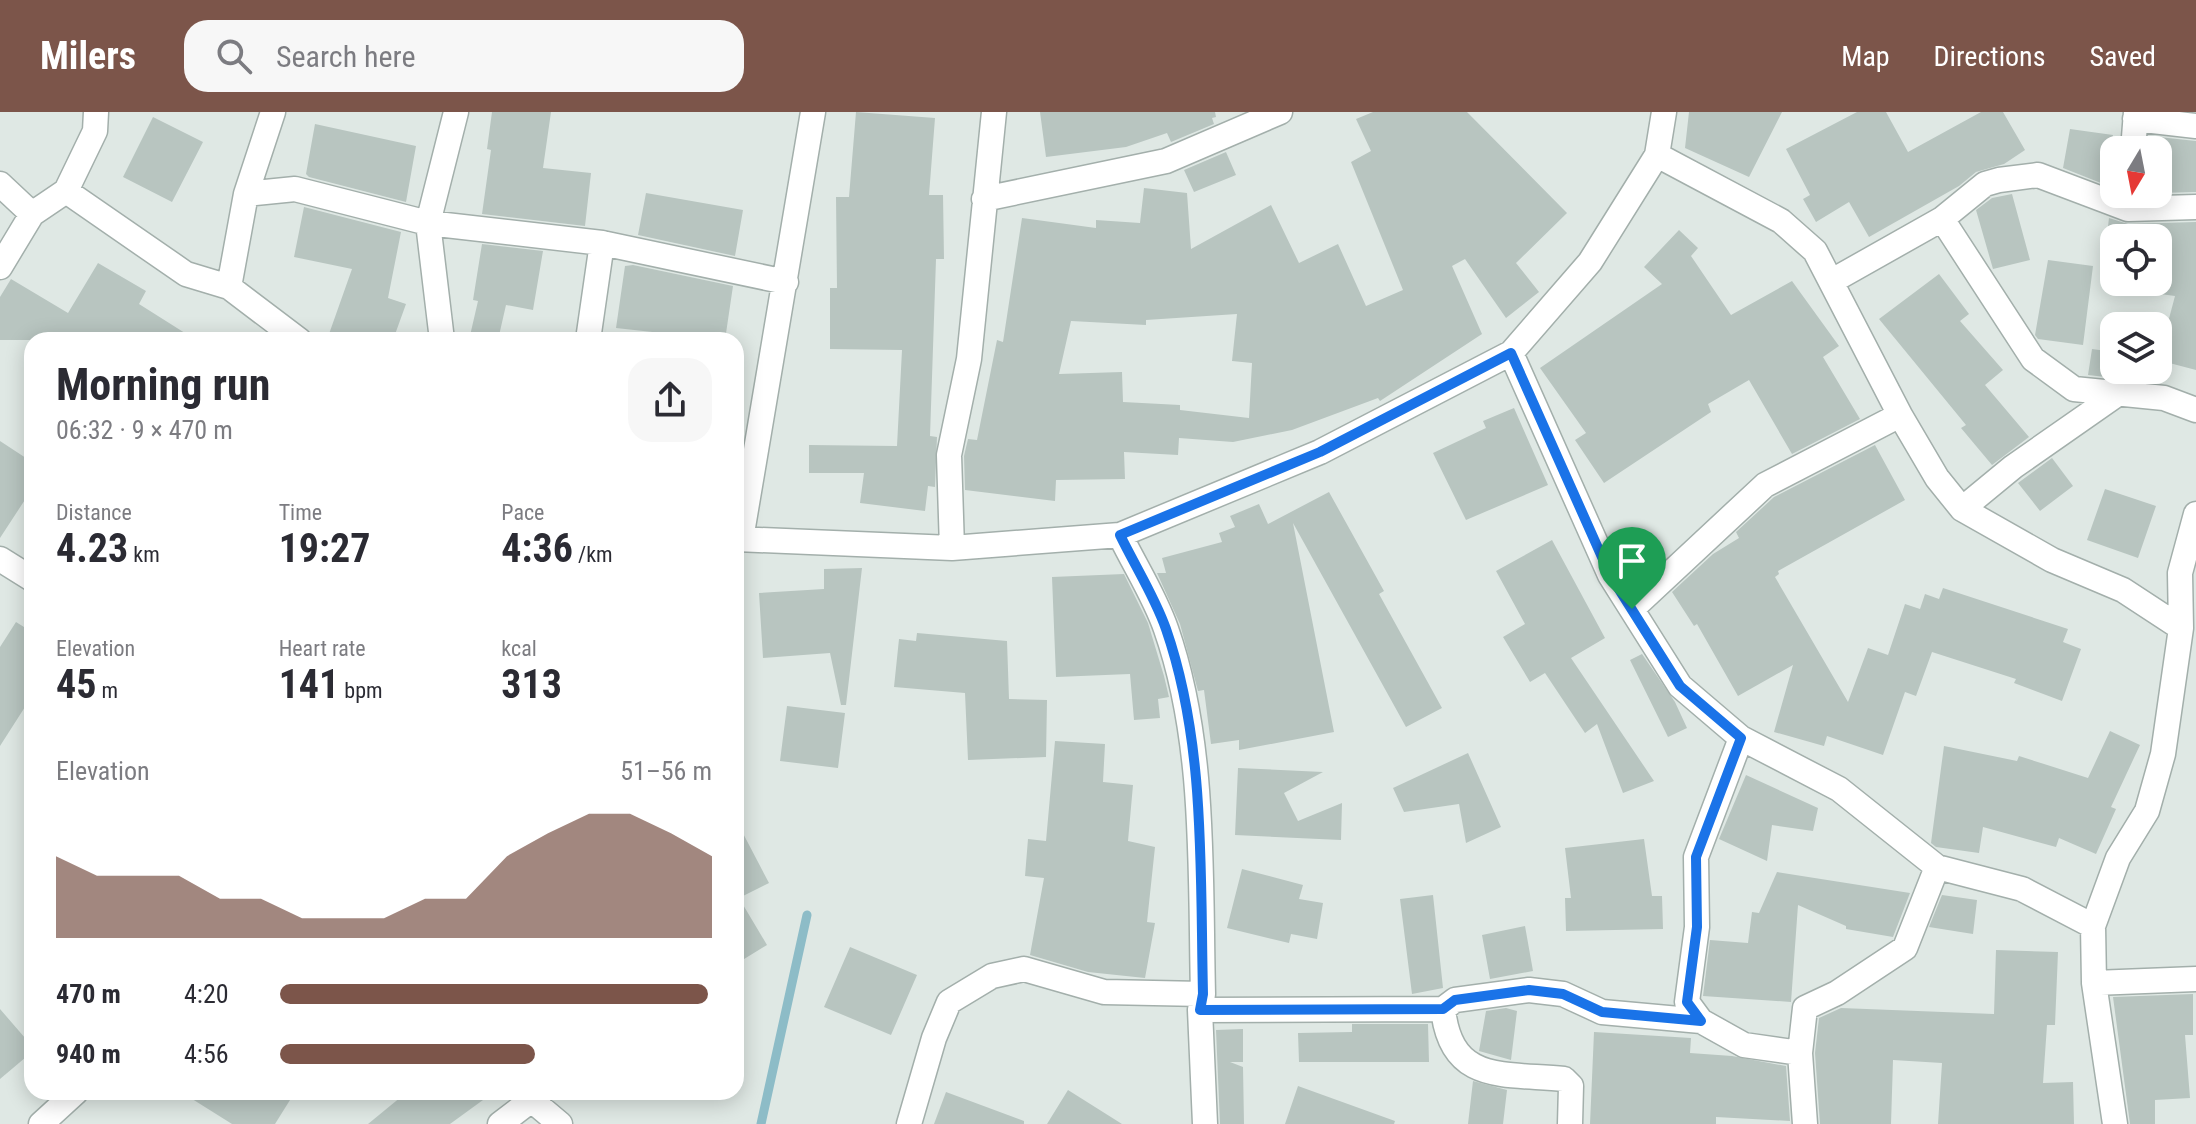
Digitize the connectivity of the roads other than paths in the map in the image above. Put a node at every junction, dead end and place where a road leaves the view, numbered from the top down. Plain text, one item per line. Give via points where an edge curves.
1 (96, 112) edge
2 (273, 112) edge
3 (456, 112) edge
4 (813, 112) edge
5 (994, 112) edge
6 (1280, 112) edge
7 (1664, 112) edge
8 (2135, 115) edge
9 (2196, 126) edge
10 (2134, 136) edge
11 (1657, 155) junction
12 (0, 184) edge
13 (66, 191) junction
14 (2100, 193) edge
15 (246, 194) junction
16 (984, 199) junction
17 (2172, 205) edge
18 (2196, 207) edge
19 (32, 214) junction
20 (1942, 219) junction
21 (428, 223) junction
22 (602, 243) junction
23 (0, 267) edge
24 (1832, 281) junction
25 (786, 282) junction
26 (229, 287) junction
27 (288, 332) edge
28 (441, 332) edge
29 (589, 332) edge
30 (1511, 353) junction
31 (2119, 393) junction
32 (2196, 410) edge
33 (1900, 415) junction
34 (746, 444) edge
35 (744, 468) edge
36 (1962, 509) junction
37 (2196, 514) edge
38 (1120, 535) junction
39 (744, 539) edge
40 (952, 548) junction
41 (0, 559) edge
42 (2180, 573) junction
43 (24, 574) edge
44 (2139, 599) junction
45 (1632, 609) junction
46 (2181, 628) junction
47 (1741, 738) junction
48 (1937, 867) junction
49 (2093, 926) junction
50 (2196, 979) edge
51 (2094, 983) junction
52 (1202, 1002) junction
53 (1443, 1009) junction
54 (1701, 1021) junction
55 (1800, 1053) junction
56 (67, 1100) edge
57 (525, 1100) edge
58 (537, 1100) edge
59 (41, 1124) edge
60 (500, 1124) edge
61 (560, 1124) edge
62 (909, 1124) edge
63 (1205, 1124) edge
64 (1570, 1124) edge
65 (1805, 1124) edge
66 (2115, 1124) edge

1 - 13 street via 95,131
2 - 15 street
3 - 21 street
4 - 25 street
5 - 16 street
6 - 16 street via 1166,161
7 - 11 street
8 - 9 street
8 - 10 street
11 - 24 street via 1781,221 1815,251
11 - 30 street via 1590,262
12 - 19 street
13 - 19 street
13 - 26 street via 186,274
14 - 20 street via 2038,175 1985,184
15 - 21 street via 295,189
15 - 26 street
16 - 40 street via 969,359 949,455
17 - 18 street
19 - 23 street
20 - 24 street
20 - 31 street via 2033,359 2074,389
21 - 22 street
21 - 28 street
22 - 25 street
22 - 29 street
24 - 33 street
25 - 34 street
26 - 27 street
30 - 38 street via 1320,452
30 - 45 street via 1610,575
31 - 32 street via 2164,398
31 - 36 street
33 - 36 street
33 - 45 street via 1765,485
34 - 35 street
36 - 44 street via 2052,560
37 - 42 street
38 - 40 street
38 - 52 street via 1166,628 1191,734
39 - 40 street
41 - 43 street
42 - 44 street
42 - 46 street
44 - 46 street
45 - 47 street via 1680,686
46 - 49 street via 2163,754 2147,811 2118,858
47 - 48 street via 1839,789
47 - 54 street via 1696,857 1697,927 1687,1002
48 - 49 street via 2022,889
48 - 55 street via 1905,948 1805,1008
49 - 51 street
50 - 51 street
51 - 66 street
52 - 53 street
52 - 62 street via 1104,992 1024,969 992,976 949,1002
52 - 63 street
53 - 54 street via 1455,1000 1529,990 1563,994 1602,1012
53 - 64 street via 1446,1037 1477,1071 1564,1079 1571,1086
54 - 55 street via 1744,1045
55 - 65 street
56 - 59 street
57 - 60 street
58 - 61 street

